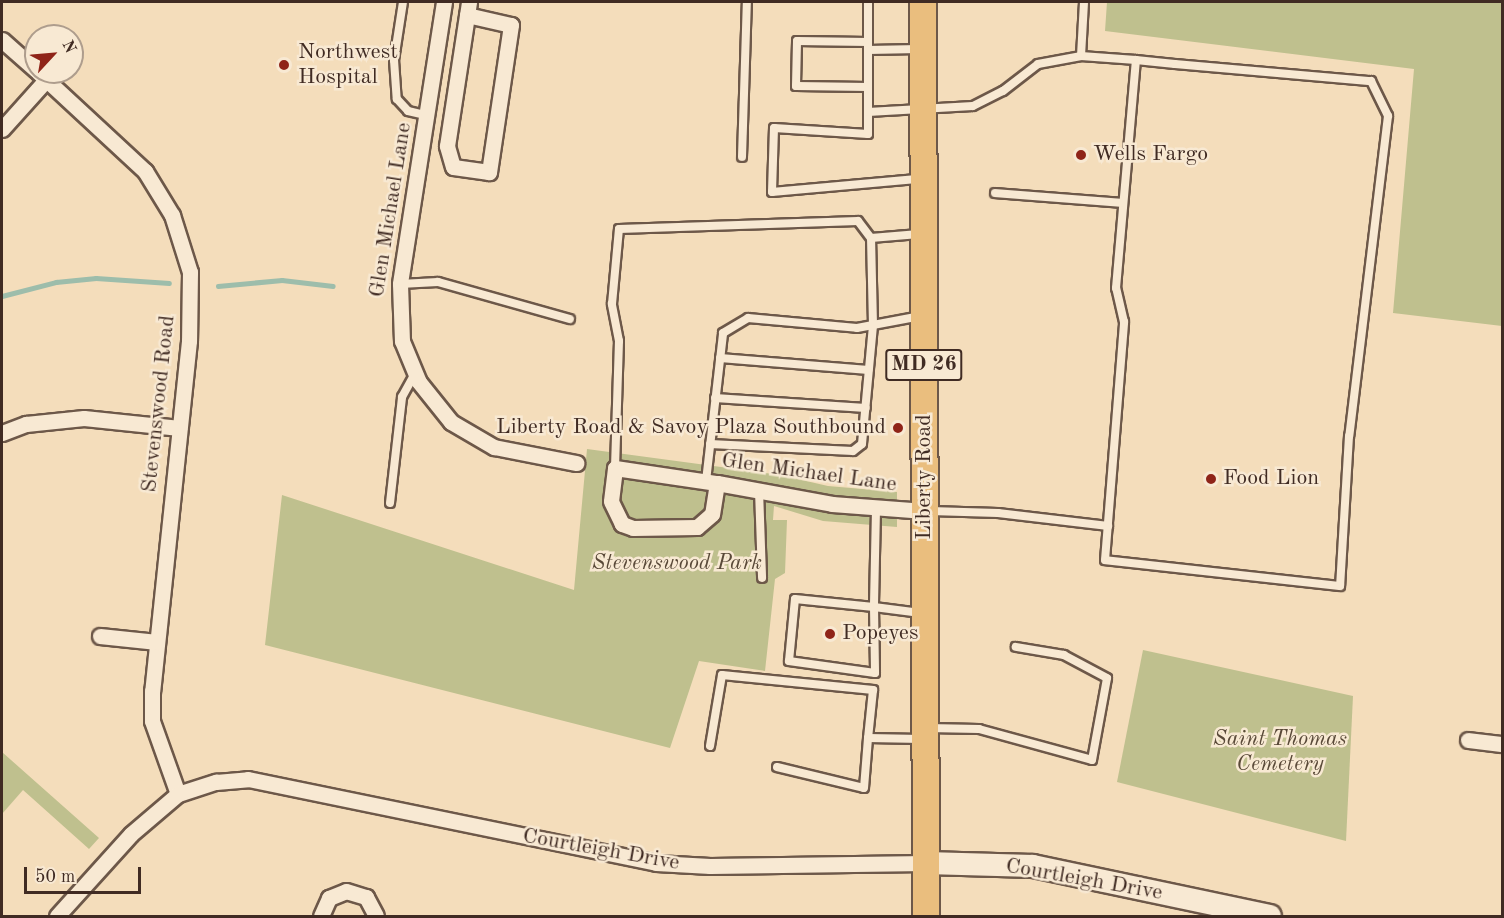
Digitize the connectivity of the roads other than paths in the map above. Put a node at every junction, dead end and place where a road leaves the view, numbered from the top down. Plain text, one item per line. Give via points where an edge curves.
1 (403, 2) edge
2 (444, 2) edge
3 (747, 2) edge
4 (868, 2) edge
5 (923, 2) edge
6 (1084, 2) edge
7 (468, 8) edge
8 (2, 40) edge
9 (868, 46) junction
10 (923, 49) junction
11 (1081, 56) junction
12 (24, 60) edge
13 (1136, 60) junction
14 (33, 84) edge
15 (51, 84) edge
16 (868, 87) junction
17 (923, 110) junction
18 (868, 112) junction
19 (428, 116) junction
20 (2, 129) edge
21 (742, 157) dead end
22 (924, 178) junction
23 (995, 193) dead end
24 (1123, 203) junction
25 (924, 233) junction
26 (871, 238) junction
27 (400, 284) junction
28 (924, 316) junction
29 (570, 319) dead end
30 (873, 325) junction
31 (720, 358) junction
32 (869, 370) junction
33 (415, 374) junction
34 (715, 398) junction
35 (866, 408) junction
36 (179, 428) junction
37 (2, 433) edge
38 (710, 444) junction
39 (576, 463) dead end
40 (615, 468) junction
41 (712, 482) junction
42 (759, 490) junction
43 (390, 504) dead end
44 (876, 509) junction
45 (925, 511) junction
46 (1108, 526) junction
47 (762, 578) dead end
48 (874, 607) junction
49 (925, 613) junction
50 (100, 636) dead end
51 (157, 642) junction
52 (1016, 646) dead end
53 (926, 734) junction
54 (868, 738) junction
55 (1468, 740) dead end
56 (1503, 744) edge
57 (710, 746) dead end
58 (777, 766) dead end
59 (178, 794) junction
60 (926, 863) junction
61 (57, 916) edge
62 (321, 916) edge
63 (376, 916) edge
64 (926, 916) edge
65 (1270, 916) edge

1 - 19 lane via 394,60 397,99 408,111
2 - 19 street, Glen Michael Lane
3 - 21 lane
4 - 9 lane
5 - 10 main road, Liberty Road / MD 26
6 - 11 lane
7 - 7 street via 447,146 453,166 489,172 511,25
8 - 12 street, Stevenswood Road
9 - 10 lane
9 - 16 lane
9 - 16 lane via 797,41 796,86
10 - 17 main road, Liberty Road / MD 26
11 - 13 lane
11 - 17 lane via 1038,64 973,106
13 - 24 lane
13 - 46 lane via 1371,81 1388,116 1349,436 1340,586 1105,560
14 - 20 street
15 - 36 street, Stevenswood Road via 145,171 183,242 192,306
16 - 18 lane
17 - 18 lane
17 - 22 main road, Liberty Road / MD 26
18 - 22 lane via 867,134 774,128 772,192
19 - 27 street, Glen Michael Lane
22 - 25 main road, Liberty Road / MD 26
23 - 24 lane
24 - 46 lane via 1116,288 1124,322
25 - 26 lane
25 - 28 main road, Liberty Road / MD 26
26 - 30 lane
26 - 40 lane via 858,221 619,229 612,304 619,341
27 - 29 lane via 438,282
27 - 33 street, Glen Michael Lane via 402,341
28 - 30 lane
28 - 45 main road, Liberty Road / MD 26
30 - 31 lane via 857,328 748,318 723,333
30 - 32 lane
31 - 32 lane
31 - 34 lane
32 - 35 lane
33 - 39 street, Glen Michael Lane via 433,403 471,435 494,447
33 - 43 lane via 402,397
34 - 35 lane
34 - 38 lane
35 - 38 lane via 862,444 854,452
36 - 37 street via 84,418 26,424
36 - 51 street, Stevenswood Road
38 - 41 lane
40 - 41 street, Glen Michael Lane
40 - 41 street via 611,501 622,524 633,528 697,527 706,522 712,514
41 - 42 street, Glen Michael Lane
42 - 44 street, Glen Michael Lane
42 - 47 lane
44 - 45 street, Glen Michael Lane
44 - 48 lane
45 - 46 lane via 998,513
45 - 49 main road, Liberty Road / MD 26
48 - 48 lane via 795,599 789,661 875,673
48 - 49 lane
49 - 53 main road, Liberty Road / MD 26
50 - 51 street
51 - 59 street, Stevenswood Road via 152,721
52 - 53 lane via 1064,655 1107,678 1092,759 979,729
53 - 54 lane
53 - 60 main road, Liberty Road / MD 26
54 - 57 lane via 873,690 722,675
54 - 58 lane via 864,788
55 - 56 street
59 - 60 street, Courtleigh Drive via 216,782 248,779 656,863
59 - 61 street, Courtleigh Drive via 131,834
60 - 64 main road, Liberty Road / MD 26
60 - 65 street, Courtleigh Drive via 1034,866
62 - 63 street via 329,898 346,891 366,897

